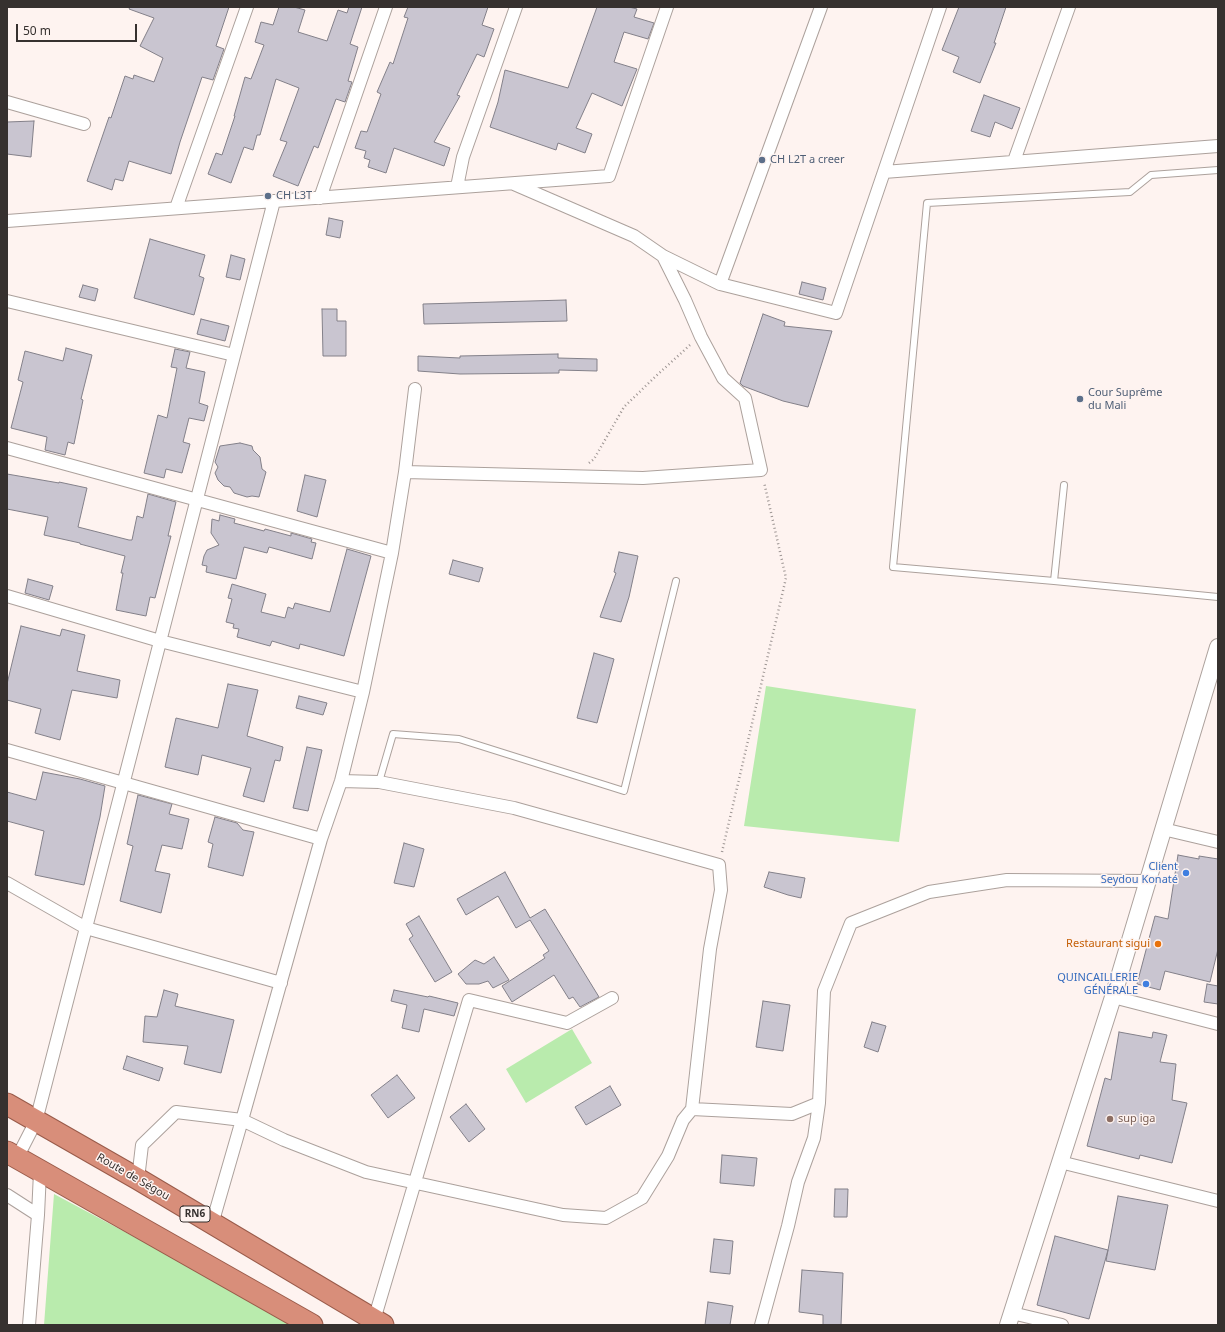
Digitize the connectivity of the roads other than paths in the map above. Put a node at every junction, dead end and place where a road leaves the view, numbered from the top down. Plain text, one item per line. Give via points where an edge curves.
1 (247, 7) edge
2 (386, 7) edge
3 (516, 7) edge
4 (667, 7) edge
5 (821, 7) edge
6 (940, 7) edge
7 (1069, 7) edge
8 (7, 102) edge
9 (84, 124) dead end
10 (1218, 146) edge
11 (1014, 161) junction
12 (1218, 170) edge
13 (884, 172) junction
14 (513, 183) junction
15 (457, 187) junction
16 (320, 198) junction
17 (274, 201) junction
18 (176, 208) junction
19 (7, 221) edge
20 (663, 256) junction
21 (720, 284) junction
22 (7, 301) edge
23 (234, 355) junction
24 (415, 389) dead end
25 (7, 448) edge
26 (405, 472) junction
27 (1064, 486) dead end
28 (197, 500) junction
29 (392, 552) junction
30 (676, 580) dead end
31 (1054, 581) junction
32 (7, 596) edge
33 (1218, 597) edge
34 (160, 641) junction
35 (1218, 647) edge
36 (1215, 668) edge
37 (363, 692) junction
38 (7, 750) edge
39 (341, 780) junction
40 (379, 782) junction
41 (123, 783) junction
42 (1163, 829) junction
43 (321, 839) junction
44 (1218, 842) edge
45 (1147, 880) junction
46 (7, 883) edge
47 (86, 928) junction
48 (281, 983) junction
49 (612, 998) dead end
50 (1112, 998) junction
51 (1218, 1024) edge
52 (819, 1103) junction
53 (7, 1104) edge
54 (692, 1109) junction
55 (242, 1120) junction
56 (36, 1121) junction
57 (12, 1155) edge
58 (1060, 1162) junction
59 (40, 1172) junction
60 (138, 1179) junction
61 (416, 1182) junction
62 (7, 1195) edge
63 (1218, 1200) edge
64 (38, 1215) junction
65 (212, 1224) junction
66 (1010, 1319) edge
67 (379, 1322) edge
68 (29, 1325) edge
69 (312, 1325) edge
70 (761, 1325) edge
71 (1062, 1325) edge

1 - 18 street
2 - 16 street
3 - 15 street via 463,157
4 - 14 street via 609,176
5 - 21 street
6 - 13 street
7 - 11 street
8 - 9 street
10 - 11 street
11 - 13 street
12 - 31 lane via 1151,176 1130,192 927,203 894,567
13 - 21 street via 836,313
14 - 15 street
14 - 20 street via 634,236
15 - 16 street
16 - 17 street
17 - 18 street
17 - 23 street
18 - 19 street
20 - 21 street
20 - 26 street via 723,378 745,398 761,470 643,478
22 - 23 street
23 - 28 street
24 - 26 street
25 - 28 street
26 - 29 street
27 - 31 lane
28 - 29 street
28 - 34 street
29 - 37 street
30 - 40 lane via 624,791 459,739 393,734
31 - 33 lane
32 - 34 street
34 - 37 street
34 - 41 street
35 - 36 street
36 - 42 street
37 - 39 street
38 - 41 street
39 - 40 street
39 - 43 street
40 - 54 street via 514,808 719,865 721,890 710,949
41 - 43 street
41 - 47 street
42 - 44 street
42 - 45 street
43 - 48 street
45 - 50 street
45 - 52 street via 1007,880 929,892 851,923 824,992
46 - 47 street
47 - 48 street
47 - 56 street
48 - 55 street
49 - 61 street via 567,1023 469,1000
50 - 51 street
50 - 58 street
52 - 54 street via 792,1114
52 - 70 street via 814,1138 798,1182
53 - 56 highway, Route de Ségou / RN6
54 - 61 street via 683,1120 668,1156 642,1198 606,1218 563,1215
55 - 60 street via 176,1112 142,1145
55 - 61 street via 284,1140 366,1172
55 - 65 street
56 - 57 street
56 - 60 highway, Route de Ségou / RN6
57 - 59 highway
58 - 63 street
58 - 66 street
59 - 64 street
59 - 69 highway
60 - 65 highway, Route de Ségou / RN6
61 - 67 street
62 - 64 street
64 - 68 street
65 - 67 highway, Route de Ségou / RN6
66 - 71 street

